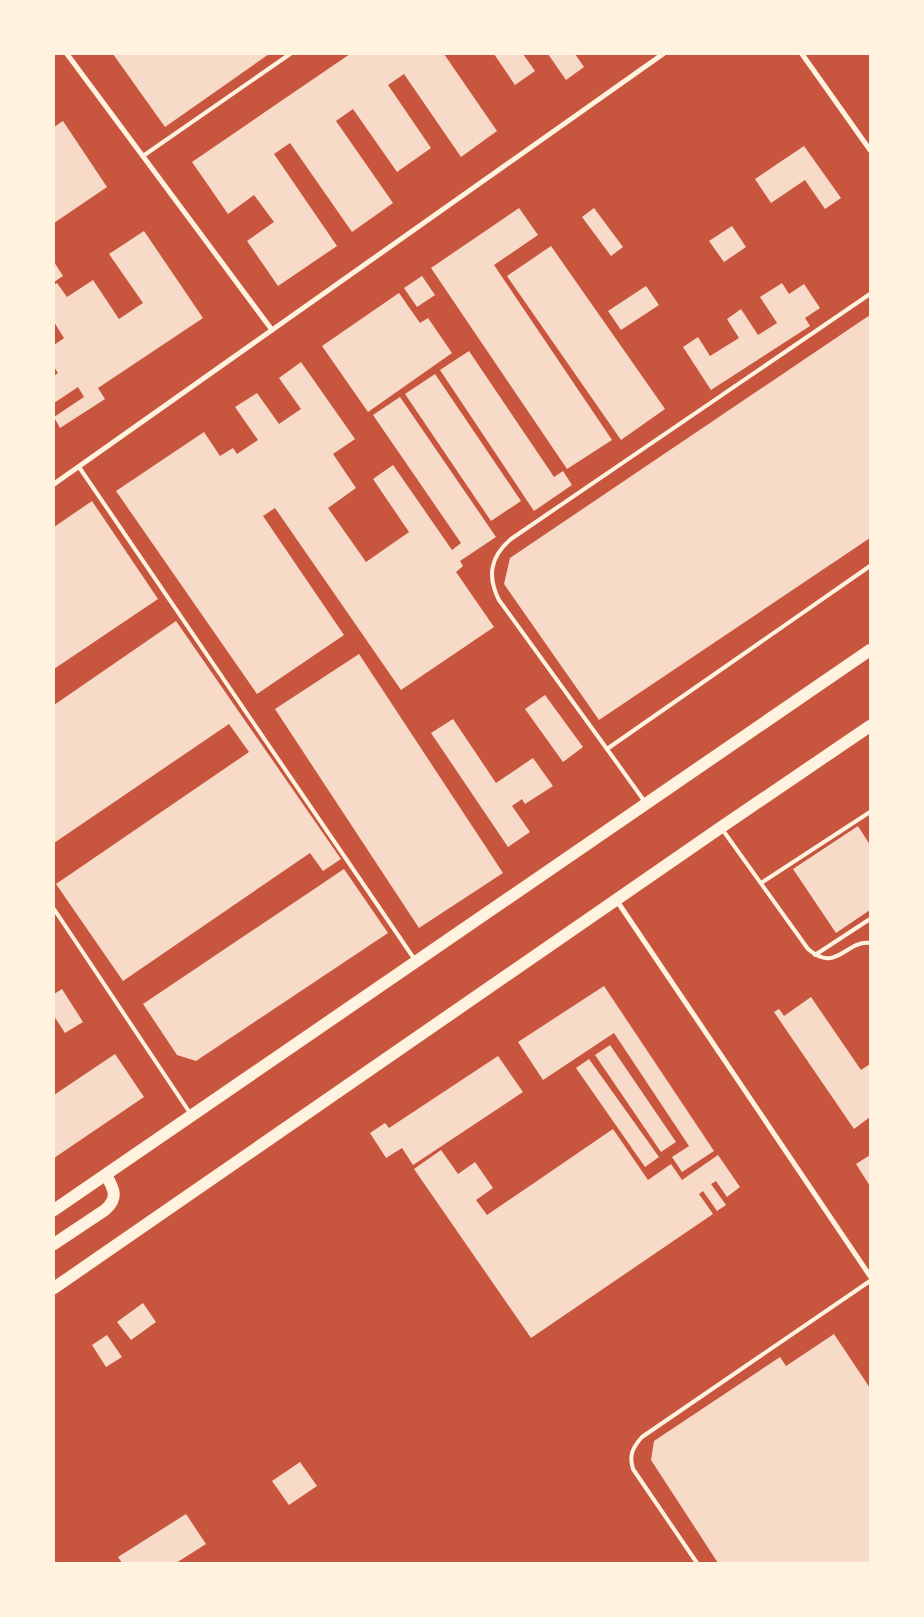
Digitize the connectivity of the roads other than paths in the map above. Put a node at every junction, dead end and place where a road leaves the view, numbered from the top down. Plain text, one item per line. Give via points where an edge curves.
1 (67, 54) edge
2 (290, 54) edge
3 (663, 54) edge
4 (802, 54) edge
5 (870, 150) edge
6 (143, 156) junction
7 (870, 294) edge
8 (272, 330) junction
9 (80, 467) junction
10 (54, 484) edge
11 (870, 566) edge
12 (870, 650) edge
13 (870, 726) edge
14 (607, 749) junction
15 (646, 803) junction
16 (870, 812) edge
17 (720, 828) junction
18 (761, 883) junction
19 (616, 900) junction
20 (54, 909) edge
21 (870, 919) edge
22 (870, 943) edge
23 (815, 954) junction
24 (416, 961) junction
25 (192, 1115) junction
26 (106, 1175) junction
27 (54, 1210) edge
28 (54, 1244) edge
29 (870, 1276) edge
30 (870, 1281) edge
31 (55, 1286) edge
32 (697, 1563) edge

1 - 6 street
2 - 6 lane
3 - 8 street
4 - 5 street
6 - 8 street
7 - 14 lane via 511,539 496,556 492,578 499,600
8 - 9 street
9 - 10 street
9 - 24 lane
11 - 14 lane
12 - 15 main road
13 - 17 main road
14 - 15 lane
15 - 24 main road
16 - 18 lane
17 - 18 lane
17 - 19 main road
18 - 23 lane via 808,949
19 - 29 street
19 - 31 main road
20 - 25 lane
21 - 23 lane
22 - 23 lane via 860,944 832,958
24 - 25 main road
25 - 26 main road
26 - 27 main road
26 - 28 main road via 114,1192 111,1205
30 - 32 lane via 636,1444 632,1452 633,1469

